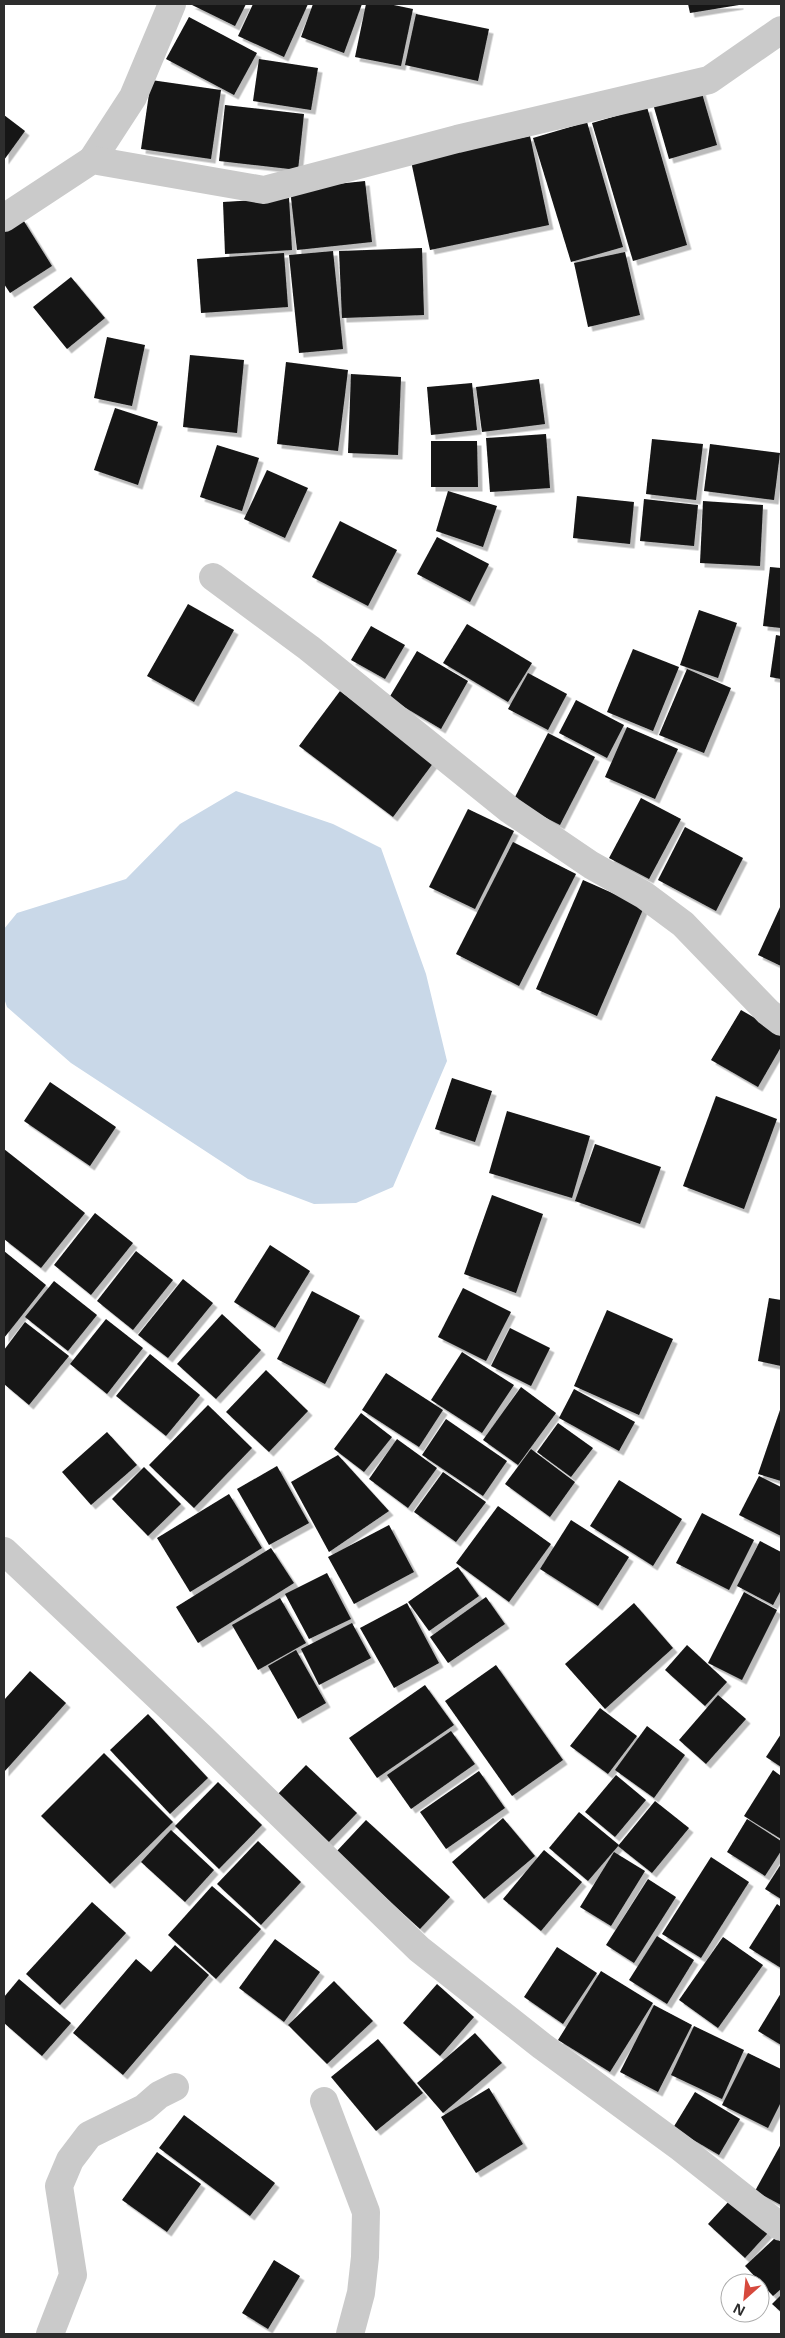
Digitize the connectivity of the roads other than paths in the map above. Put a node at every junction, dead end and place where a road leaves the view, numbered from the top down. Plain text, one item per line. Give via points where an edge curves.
1 (172, 4) edge
2 (781, 30) edge
3 (92, 160) junction
4 (4, 218) edge
5 (213, 577) dead end
6 (781, 1022) edge
7 (4, 1551) edge
8 (175, 2087) dead end
9 (324, 2101) dead end
10 (781, 2227) edge
11 (50, 2334) edge
12 (350, 2334) edge

1 - 3 street via 133,97
2 - 3 street via 709,80 457,139 264,190
3 - 4 street
5 - 6 street via 309,648 510,810 591,865 644,895 683,924
7 - 10 street via 419,1949
8 - 11 street via 159,2094 144,2108 88,2135 70,2160 59,2186 73,2275
9 - 12 street via 366,2212 361,2293

